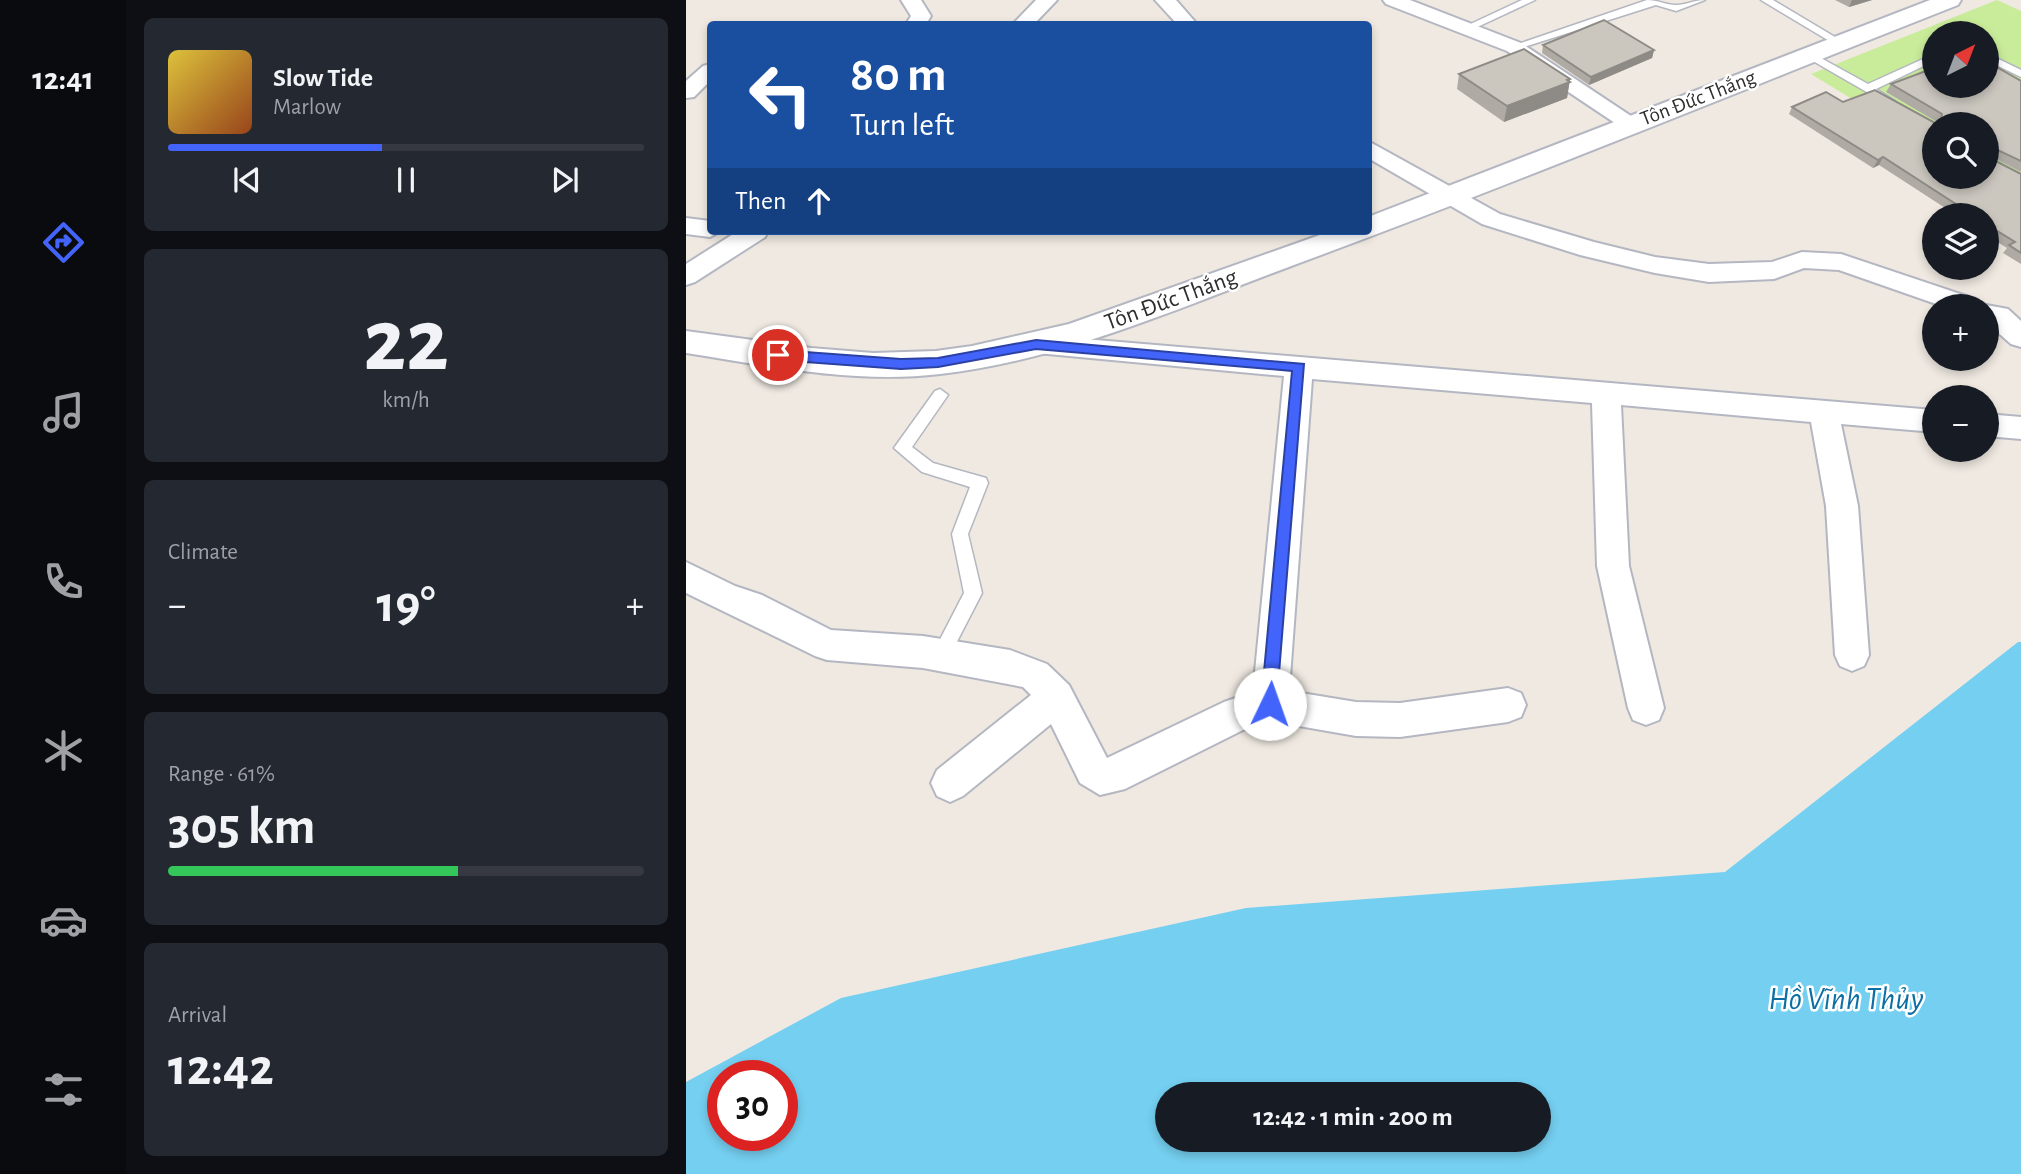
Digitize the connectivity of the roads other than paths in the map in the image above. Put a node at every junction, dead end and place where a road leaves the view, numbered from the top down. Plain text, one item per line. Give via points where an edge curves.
1 (911, 0) edge
2 (1047, 0) edge
3 (1165, 0) edge
4 (1393, 0) edge
5 (1530, 0) edge
6 (1700, 0) edge
7 (1766, 0) edge
8 (1950, 0) edge
9 (1653, 1) edge
10 (918, 21) edge
11 (1026, 21) edge
12 (1184, 21) edge
13 (1467, 28) junction
14 (1840, 43) junction
15 (1514, 47) junction
16 (1810, 55) junction
17 (1922, 63) edge
18 (1999, 63) edge
19 (707, 73) edge
20 (2021, 74) edge
21 (1867, 89) junction
22 (686, 92) edge
23 (686, 102) edge
24 (707, 104) edge
25 (1901, 108) edge
26 (1632, 124) junction
27 (1372, 150) edge
28 (1452, 196) junction
29 (686, 226) edge
30 (1372, 226) edge
31 (707, 229) edge
32 (749, 235) edge
33 (1348, 235) edge
34 (686, 276) edge
35 (1936, 294) edge
36 (1999, 316) edge
37 (2021, 337) edge
38 (686, 342) edge
39 (1036, 345) junction
40 (1299, 367) junction
41 (1606, 393) junction
42 (940, 395) dead end
43 (1824, 411) junction
44 (1922, 420) edge
45 (1999, 426) edge
46 (2021, 428) edge
47 (686, 576) edge
48 (1852, 654) dead end
49 (941, 655) junction
50 (1056, 696) junction
51 (1270, 704) junction
52 (1507, 705) dead end
53 (1646, 708) dead end
54 (950, 783) dead end

1 - 10 street via 921,16
2 - 11 street
3 - 12 street
4 - 13 street
5 - 13 lane
6 - 9 lane via 1676,8
7 - 14 lane
8 - 14 street, Tôn Đức Thắng
9 - 15 lane
13 - 15 street
14 - 16 street, Tôn Đức Thắng
15 - 26 street
16 - 21 lane
16 - 26 street, Tôn Đức Thắng
17 - 21 lane
18 - 20 lane
19 - 22 street
21 - 25 lane
23 - 24 street
26 - 28 street, Tôn Đức Thắng
27 - 28 street
28 - 30 street, Tôn Đức Thắng
28 - 35 street via 1509,226 1655,265 1709,273 1756,272 1774,271 1802,260 1830,261
29 - 31 street
32 - 34 street
33 - 39 street, Tôn Đức Thắng
36 - 37 street
38 - 39 street, Tôn Đức Thắng via 825,361 901,364 938,363
39 - 40 street
40 - 41 street
40 - 51 street
41 - 43 street
41 - 53 street via 1613,566
42 - 49 lane via 902,448 928,468 980,483 960,534 973,593
43 - 44 street
43 - 48 street via 1842,506
45 - 46 street
47 - 49 street via 828,645
49 - 50 street via 1035,674
50 - 51 street via 1100,777 1112,776 1237,714
50 - 54 street
51 - 52 street via 1356,719 1390,720

